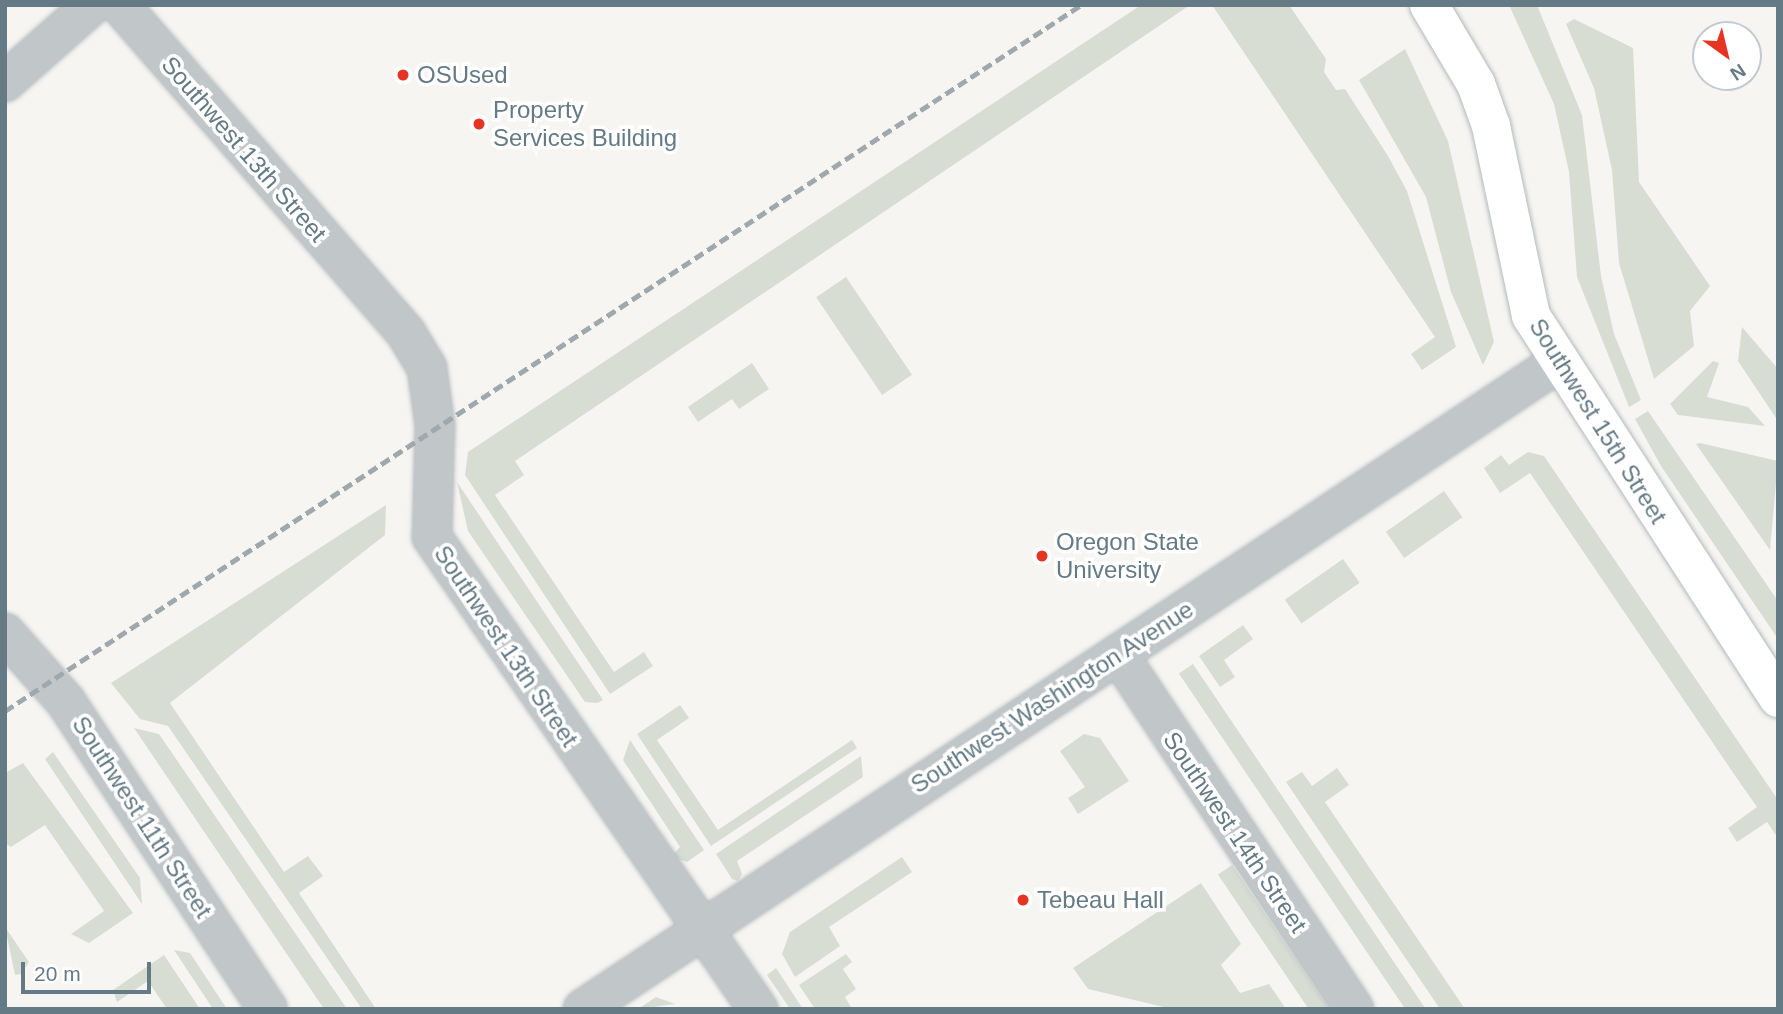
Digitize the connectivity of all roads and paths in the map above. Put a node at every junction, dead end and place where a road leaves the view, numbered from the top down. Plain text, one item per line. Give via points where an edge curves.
1 (92, 5) edge
2 (120, 5) edge
3 (1429, 5) edge
4 (5, 82) edge
5 (1556, 364) junction
6 (5, 633) edge
7 (1118, 654) junction
8 (1778, 698) edge
9 (703, 929) junction
10 (268, 1009) edge
11 (583, 1009) edge
12 (758, 1009) edge
13 (1354, 1009) edge

1 - 4 street
2 - 9 street, Southwest 13th Street via 406,333 427,368 435,426 432,537
3 - 5 main road, Southwest 15th Street via 1476,84 1491,126 1521,282
5 - 7 street, Southwest Washington Avenue
5 - 8 main road, Southwest 15th Street
6 - 10 street, Southwest 11th Street via 66,702
7 - 9 street, Southwest Washington Avenue
7 - 13 street, Southwest 14th Street
9 - 11 street, Southwest Washington Avenue
9 - 12 street, Southwest 13th Street

